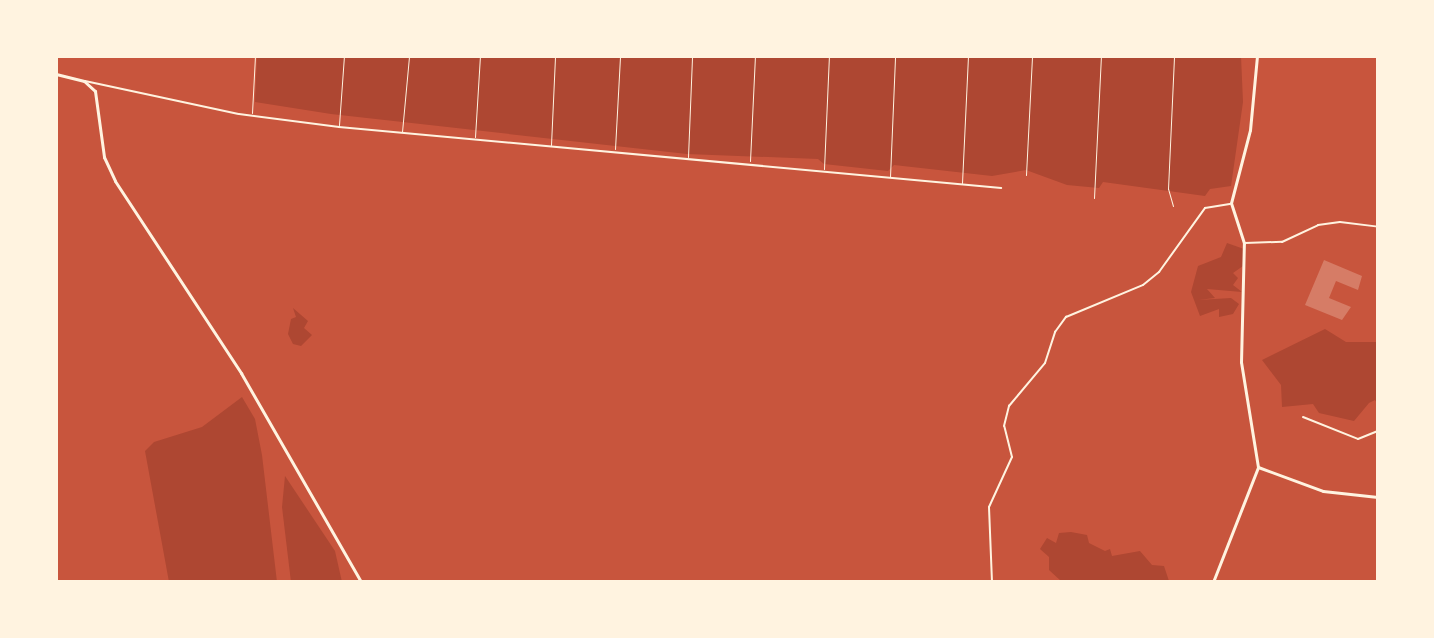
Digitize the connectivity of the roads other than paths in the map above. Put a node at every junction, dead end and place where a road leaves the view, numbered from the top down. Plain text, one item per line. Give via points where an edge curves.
1 (255, 56) edge
2 (344, 56) edge
3 (409, 56) edge
4 (480, 56) edge
5 (555, 56) edge
6 (620, 56) edge
7 (692, 56) edge
8 (755, 56) edge
9 (829, 56) edge
10 (895, 56) edge
11 (968, 56) edge
12 (1032, 56) edge
13 (1101, 56) edge
14 (1174, 56) edge
15 (1257, 56) edge
16 (56, 74) edge
17 (84, 81) junction
18 (252, 116) junction
19 (339, 127) junction
20 (402, 132) junction
21 (475, 140) junction
22 (551, 146) junction
23 (615, 152) junction
24 (688, 160) junction
25 (750, 165) junction
26 (824, 171) junction
27 (1026, 175) dead end
28 (890, 177) junction
29 (962, 183) junction
30 (1001, 188) dead end
31 (1094, 198) dead end
32 (1231, 203) junction
33 (1173, 206) dead end
34 (1378, 227) edge
35 (1244, 243) junction
36 (1303, 417) dead end
37 (1378, 431) edge
38 (1258, 467) junction
39 (1378, 497) edge
40 (361, 582) edge
41 (992, 582) edge
42 (1213, 582) edge

1 - 18 lane
2 - 19 lane
3 - 20 lane
4 - 21 lane
5 - 22 lane
6 - 23 lane
7 - 24 lane
8 - 25 lane
9 - 26 lane
10 - 28 lane
11 - 29 lane
12 - 27 lane
13 - 31 lane
14 - 33 lane via 1168,189
15 - 32 street via 1250,130
16 - 17 street
17 - 18 street
17 - 40 street via 97,96 104,157 115,181 241,373
18 - 19 street
19 - 20 street
20 - 21 street
21 - 22 street
22 - 23 street
23 - 24 street
24 - 25 street
25 - 26 street
26 - 28 street
28 - 29 street
29 - 30 street
32 - 35 street
32 - 41 street via 1205,208 1159,272 1143,285 1066,317 1055,332 1045,363 1009,406 1004,426 1012,457 989,507
34 - 35 street via 1340,222 1318,225 1282,242
35 - 38 street via 1241,362
36 - 37 street via 1358,439
38 - 39 street via 1323,491
38 - 42 street

